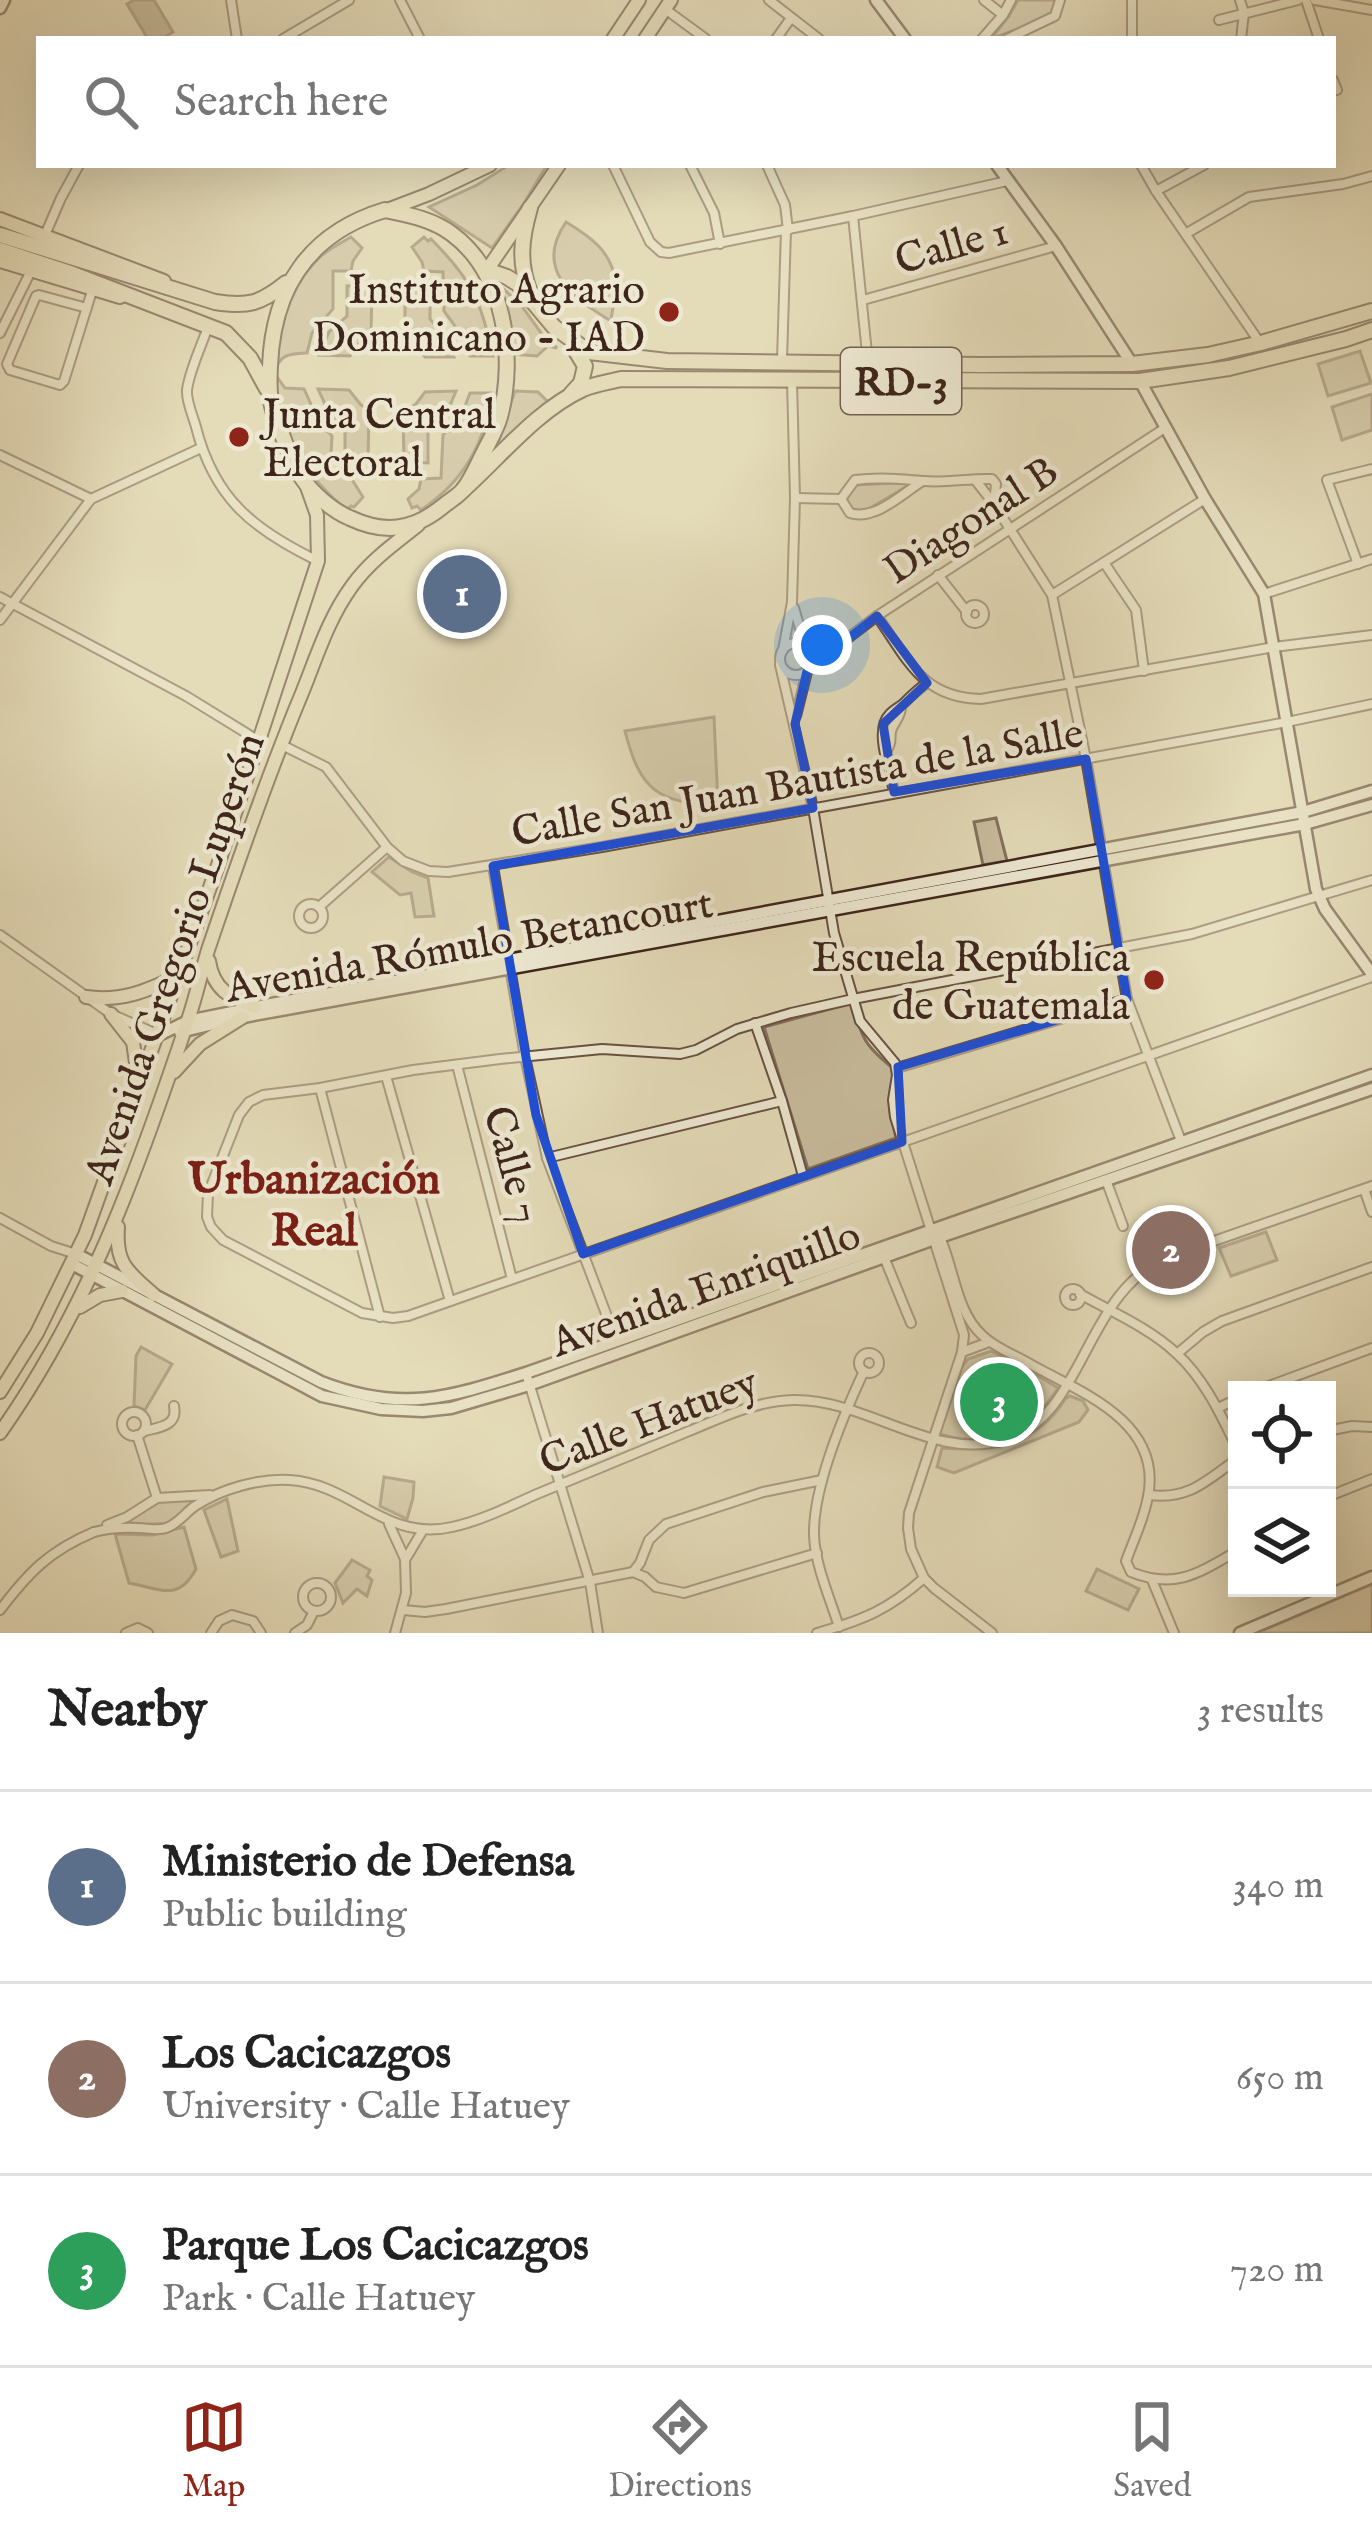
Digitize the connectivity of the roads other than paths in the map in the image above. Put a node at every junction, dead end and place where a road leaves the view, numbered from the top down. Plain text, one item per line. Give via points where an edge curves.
1 (4, 0) edge
2 (231, 0) edge
3 (349, 0) edge
4 (400, 0) edge
5 (639, 0) edge
6 (769, 0) edge
7 (876, 0) edge
8 (984, 0) edge
9 (1011, 0) edge
10 (1060, 0) edge
11 (1132, 0) edge
12 (1240, 0) edge
13 (1302, 0) edge
14 (1315, 0) edge
15 (668, 5) edge
16 (1369, 6) edge
17 (0, 8) edge
18 (1244, 13) junction
19 (630, 14) junction
20 (1003, 15) junction
21 (791, 18) junction
22 (1219, 20) dead end
23 (649, 33) edge
24 (237, 36) edge
25 (288, 36) edge
26 (418, 36) edge
27 (615, 36) edge
28 (703, 36) edge
29 (778, 36) edge
30 (815, 36) edge
31 (902, 36) edge
32 (985, 36) edge
33 (1013, 36) edge
34 (1132, 36) edge
35 (1241, 36) edge
36 (1318, 36) edge
37 (78, 168) edge
38 (483, 168) edge
39 (557, 168) edge
40 (614, 168) edge
41 (691, 168) edge
42 (771, 168) edge
43 (1143, 168) edge
44 (1198, 168) edge
45 (1003, 173) edge
46 (1372, 176) edge
47 (1156, 191) junction
48 (530, 208) junction
49 (385, 210) junction
50 (853, 216) junction
51 (0, 219) edge
52 (787, 230) junction
53 (1187, 233) junction
54 (0, 235) edge
55 (44, 236) junction
56 (720, 244) junction
57 (1056, 246) junction
58 (0, 250) edge
59 (0, 261) edge
60 (487, 270) junction
61 (31, 271) junction
62 (290, 280) junction
63 (92, 291) junction
64 (863, 300) junction
65 (215, 302) junction
66 (160, 306) junction
67 (87, 308) junction
68 (538, 310) junction
69 (1372, 311) edge
70 (209, 325) junction
71 (1372, 330) edge
72 (0, 333) edge
73 (569, 340) junction
74 (1261, 343) junction
75 (653, 360) junction
76 (782, 362) junction
77 (821, 362) junction
78 (868, 363) junction
79 (1132, 364) junction
80 (792, 381) junction
81 (825, 381) junction
82 (1140, 381) junction
83 (611, 382) junction
84 (269, 393) junction
85 (568, 398) junction
86 (1166, 428) junction
87 (201, 448) junction
88 (0, 455) edge
89 (1372, 470) edge
90 (890, 478) junction
91 (922, 481) junction
92 (305, 483) junction
93 (463, 490) junction
94 (795, 498) junction
95 (897, 498) junction
96 (91, 499) junction
97 (841, 499) junction
98 (1205, 499) junction
99 (424, 521) junction
100 (1010, 528) junction
101 (1372, 559) edge
102 (318, 561) junction
103 (1105, 564) junction
104 (1358, 564) junction
105 (938, 575) junction
106 (1264, 594) junction
107 (1052, 595) junction
108 (0, 598) edge
109 (792, 602) junction
110 (12, 604) junction
111 (967, 611) dead end
112 (877, 616) junction
113 (0, 620) edge
114 (1372, 635) edge
115 (845, 641) junction
116 (807, 647) junction
117 (1274, 647) junction
118 (783, 650) junction
119 (780, 664) junction
120 (808, 669) junction
121 (1144, 671) junction
122 (927, 682) junction
123 (1069, 684) junction
124 (1372, 704) edge
125 (1287, 722) junction
126 (795, 724) junction
127 (259, 741) junction
128 (280, 745) junction
129 (1086, 759) junction
130 (1372, 791) edge
131 (894, 792) junction
132 (1372, 805) edge
133 (813, 808) junction
134 (1304, 818) junction
135 (386, 847) junction
136 (1102, 855) junction
137 (493, 866) junction
138 (1372, 880) edge
139 (1319, 897) junction
140 (828, 906) junction
141 (319, 907) dead end
142 (0, 935) edge
143 (1118, 948) junction
144 (208, 950) junction
145 (509, 963) junction
146 (1371, 972) edge
147 (178, 976) junction
148 (86, 997) junction
149 (853, 999) junction
150 (1127, 999) junction
151 (255, 1007) junction
152 (111, 1014) junction
153 (243, 1017) junction
154 (755, 1023) junction
155 (186, 1026) junction
156 (158, 1035) junction
157 (1148, 1056) junction
158 (524, 1057) junction
159 (173, 1063) junction
160 (457, 1064) junction
161 (896, 1068) junction
162 (1372, 1075) edge
163 (386, 1076) junction
164 (166, 1082) junction
165 (139, 1085) junction
166 (320, 1088) junction
167 (1372, 1089) edge
168 (782, 1101) junction
169 (1285, 1111) junction
170 (1180, 1141) junction
171 (902, 1142) junction
172 (547, 1158) junction
173 (803, 1177) junction
174 (1106, 1180) junction
175 (1368, 1188) edge
176 (1372, 1211) edge
177 (120, 1212) junction
178 (0, 1218) edge
179 (1123, 1226) dead end
180 (935, 1234) junction
181 (583, 1254) junction
182 (884, 1257) junction
183 (74, 1259) junction
184 (1372, 1267) edge
185 (94, 1270) junction
186 (512, 1279) junction
187 (122, 1292) junction
188 (1080, 1294) dead end
189 (154, 1295) junction
190 (450, 1301) junction
191 (1108, 1310) junction
192 (706, 1315) junction
193 (71, 1317) junction
194 (380, 1317) junction
195 (910, 1323) dead end
196 (213, 1333) junction
197 (616, 1340) junction
198 (990, 1341) junction
199 (1372, 1348) edge
200 (962, 1352) junction
201 (1178, 1354) junction
202 (864, 1371) dead end
203 (528, 1379) junction
204 (1276, 1381) edge
205 (1067, 1384) junction
206 (2, 1391) edge
207 (1228, 1404) edge
208 (174, 1406) dead end
209 (1218, 1408) junction
210 (846, 1410) junction
211 (1372, 1427) edge
212 (1228, 1429) edge
213 (1336, 1429) edge
214 (1, 1431) edge
215 (933, 1438) junction
216 (1228, 1465) edge
217 (1372, 1479) edge
218 (822, 1480) junction
219 (561, 1484) junction
220 (1336, 1493) edge
221 (217, 1495) junction
222 (1149, 1495) junction
223 (168, 1497) junction
224 (157, 1498) junction
225 (144, 1505) junction
226 (388, 1522) junction
227 (173, 1524) junction
228 (160, 1529) junction
229 (423, 1530) junction
230 (94, 1532) junction
231 (817, 1553) junction
232 (1228, 1555) edge
233 (406, 1560) junction
234 (633, 1572) junction
235 (1372, 1576) edge
236 (924, 1578) junction
237 (1152, 1580) junction
238 (590, 1582) junction
239 (0, 1610) edge
240 (403, 1610) junction
241 (314, 1611) dead end
242 (839, 1627) junction
243 (127, 1633) edge
244 (148, 1633) edge
245 (211, 1633) edge
246 (261, 1633) edge
247 (295, 1633) edge
248 (395, 1633) edge
249 (598, 1633) edge
250 (817, 1633) edge
251 (992, 1633) edge
252 (1174, 1633) edge
253 (1240, 1633) edge

1 - 17 main road
2 - 24 street
3 - 25 street
4 - 26 street
5 - 19 main road
6 - 21 street
7 - 31 main road
8 - 20 street
9 - 20 street
10 - 33 street via 1055,16
11 - 34 street
12 - 18 street
13 - 18 street
13 - 36 street
14 - 16 street
15 - 23 main road
15 - 28 street
18 - 22 street
18 - 35 street
19 - 23 main road
19 - 27 main road
20 - 32 street
21 - 29 street
21 - 30 street
37 - 55 street
38 - 49 main road
39 - 48 main road
40 - 56 street via 661,252
41 - 56 street
42 - 52 street
43 - 47 street
44 - 47 street
45 - 50 street
45 - 57 main road
46 - 53 street via 1249,197
47 - 53 street
48 - 60 main road
48 - 68 highway via 520,250
49 - 60 highway, RD-3 via 451,233
49 - 62 highway via 332,234
50 - 52 street
50 - 64 street
51 - 55 main road
52 - 56 street
52 - 76 street
53 - 74 street
54 - 65 highway
55 - 65 main road
57 - 64 street, Calle 1
57 - 79 main road
58 - 66 highway
59 - 61 main road
60 - 68 highway, RD-3 via 518,284
60 - 93 highway, RD-3 via 507,340 506,376 500,418
61 - 63 main road
61 - 72 street
62 - 65 highway via 260,302
62 - 84 highway via 272,337
63 - 66 main road
63 - 67 street
64 - 78 street
66 - 70 highway
67 - 67 street via 60,385 10,370 35,296
68 - 73 highway, RD-3
69 - 74 highway, RD-3
70 - 84 highway via 242,347
70 - 87 street via 187,391
71 - 82 highway, RD-3 via 1250,363
73 - 75 highway, RD-3 via 589,352
73 - 85 highway via 585,366
74 - 79 highway, RD-3
75 - 76 highway, RD-3
75 - 83 highway via 605,365
76 - 77 highway, RD-3
77 - 78 highway, RD-3
77 - 81 highway via 816,370
78 - 79 highway, RD-3
80 - 81 highway, RD-3
80 - 83 highway, RD-3
80 - 94 street
81 - 82 highway, RD-3
82 - 86 main road
83 - 85 highway, RD-3
84 - 92 highway
85 - 93 highway, RD-3
86 - 98 main road
86 - 100 street, Diagonal B
87 - 96 street
87 - 102 street via 241,513
88 - 96 street
89 - 104 street via 1327,480
90 - 91 street
90 - 95 street
90 - 97 street via 855,480
91 - 95 street
91 - 100 street via 976,481
92 - 99 highway via 370,528
92 - 102 main road, Avenida Gregorio Luperón via 317,514
93 - 99 highway, RD-3
94 - 97 street
94 - 109 street
95 - 97 street via 864,516
96 - 110 street
98 - 103 street
98 - 106 main road
99 - 128 main road, Avenida Gregorio Luperón via 382,552 332,616
100 - 105 street, Diagonal B
100 - 107 street
101 - 104 street
102 - 127 main road, Avenida Gregorio Luperón
103 - 107 street
103 - 121 street via 1136,610
104 - 106 street
105 - 111 street
105 - 112 street, Diagonal B
106 - 117 main road
107 - 123 street
108 - 110 street
109 - 116 street
109 - 118 street
110 - 113 street
110 - 127 street
112 - 115 street, Diagonal B
112 - 122 street
114 - 117 street
115 - 116 street
115 - 120 street, Diagonal B
116 - 118 street
116 - 120 street
117 - 121 street
117 - 125 main road
118 - 119 street
119 - 120 street via 792,675
119 - 126 street
120 - 126 street
121 - 123 street
122 - 123 street via 965,698
122 - 131 street via 883,724
123 - 129 street
124 - 125 street, Calle San Juan Bautista de la Salle
125 - 129 street, Calle San Juan Bautista de la Salle
125 - 134 main road
126 - 133 street
127 - 147 main road, Avenida Gregorio Luperón
128 - 135 street, Calle San Juan Bautista de la Salle via 326,766
128 - 144 main road, Avenida Gregorio Luperón
129 - 131 street, Calle San Juan Bautista de la Salle
129 - 136 street
130 - 134 main road, Avenida Rómulo Betancourt
131 - 133 street, Calle San Juan Bautista de la Salle
132 - 134 main road, Avenida Rómulo Betancourt
133 - 137 street, Calle San Juan Bautista de la Salle
133 - 140 street
134 - 136 main road, Avenida Rómulo Betancourt
134 - 139 main road
135 - 137 street, Calle San Juan Bautista de la Salle via 428,871
135 - 141 street
136 - 140 main road, Avenida Rómulo Betancourt
136 - 143 street
137 - 145 street
138 - 139 street
139 - 143 street
139 - 146 main road
140 - 145 main road, Avenida Rómulo Betancourt
140 - 149 street
142 - 148 street
143 - 149 street
143 - 150 street
144 - 151 main road via 217,986
144 - 155 main road, Avenida Gregorio Luperón
145 - 151 main road, Avenida Rómulo Betancourt
145 - 153 main road, Avenida Rómulo Betancourt
145 - 158 street
146 - 157 street
147 - 148 main road via 142,994
147 - 156 main road, Avenida Gregorio Luperón
148 - 152 street
149 - 154 street
149 - 161 street
150 - 157 street
150 - 161 street
151 - 155 main road, Avenida Rómulo Betancourt
152 - 156 street
152 - 165 main road via 133,1042
153 - 155 main road, Avenida Rómulo Betancourt
153 - 164 main road via 200,1044
154 - 158 street via 680,1054 625,1048
154 - 168 street
155 - 156 main road, Avenida Rómulo Betancourt
155 - 159 main road, Avenida Gregorio Luperón
156 - 159 main road via 171,1042
156 - 165 main road, Avenida Gregorio Luperón
157 - 170 street
157 - 171 street
158 - 160 street
158 - 172 street
159 - 164 main road, Avenida Gregorio Luperón
160 - 163 street
160 - 186 street, Calle 7
161 - 171 street
162 - 169 main road, Avenida Enriquillo
163 - 166 street
163 - 190 street
164 - 177 main road, Avenida Gregorio Luperón
165 - 183 main road, Avenida Gregorio Luperón
166 - 194 street
166 - 194 street via 249,1102 208,1194 207,1217 223,1240
167 - 169 main road, Avenida Enriquillo
168 - 172 street
168 - 173 street
169 - 170 main road, Avenida Enriquillo
169 - 174 main road, Avenida Enriquillo
170 - 180 main road, Avenida Enriquillo
171 - 173 street
171 - 180 street
172 - 181 street
173 - 181 street
174 - 179 street
174 - 180 main road, Avenida Enriquillo
175 - 176 street
175 - 191 street, Calle Hatuey via 1156,1262
177 - 185 main road, Avenida Gregorio Luperón
177 - 189 main road via 118,1255
178 - 183 street
180 - 182 main road, Avenida Enriquillo
180 - 192 main road, Avenida Enriquillo
180 - 198 street via 974,1326
180 - 200 street
181 - 186 street
181 - 197 street
182 - 192 main road, Avenida Enriquillo
182 - 195 street
183 - 185 main road, Avenida Enriquillo
183 - 206 main road, Avenida Gregorio Luperón
184 - 201 street via 1222,1322
185 - 187 main road, Avenida Enriquillo
185 - 189 main road, Avenida Enriquillo
185 - 193 main road, Avenida Gregorio Luperón
186 - 190 street
187 - 193 main road via 100,1294
187 - 196 main road, Avenida Enriquillo
188 - 191 street
189 - 196 main road, Avenida Enriquillo
190 - 194 street
191 - 201 street
191 - 205 street, Calle Hatuey
192 - 197 main road, Avenida Enriquillo
192 - 203 main road, Avenida Enriquillo
193 - 214 main road, Avenida Gregorio Luperón
196 - 203 main road, Avenida Enriquillo via 322,1396 381,1409 451,1408
197 - 203 main road, Avenida Enriquillo
198 - 200 street
198 - 205 street
199 - 204 street
200 - 215 street
201 - 209 street
202 - 210 street
203 - 219 street
205 - 215 street, Calle Hatuey via 1043,1418 1010,1439 975,1445
205 - 222 street via 1138,1436
207 - 209 street
208 - 224 street via 168,1426 140,1433
209 - 212 street
210 - 215 street, Calle Hatuey
210 - 218 street
210 - 219 street, Calle Hatuey via 793,1400 754,1406
211 - 213 street
215 - 236 street via 908,1528
216 - 222 street via 1190,1492
217 - 220 street
218 - 231 street
218 - 234 street via 666,1524
219 - 229 street, Calle Hatuey via 462,1524
219 - 238 street
221 - 223 street, Calle Hatuey
221 - 226 street, Calle Hatuey via 268,1480 302,1481
221 - 227 street, Calle Hatuey
222 - 237 street via 1126,1562
223 - 224 street, Calle Hatuey
223 - 227 street via 176,1507
224 - 225 street, Calle Hatuey
225 - 228 street via 146,1521
225 - 230 street, Calle Hatuey
226 - 229 street, Calle Hatuey
226 - 233 street
227 - 228 street, Calle Hatuey
228 - 230 street, Calle Hatuey
229 - 233 street
230 - 239 street, Calle Hatuey via 44,1559
231 - 234 street via 684,1593
231 - 242 street
232 - 237 street via 1193,1575
233 - 240 street
234 - 238 street
235 - 253 main road
236 - 242 street via 897,1602
236 - 251 street
237 - 252 street
238 - 240 street via 446,1610
238 - 249 street
240 - 248 street
241 - 247 street
242 - 250 street
243 - 244 street
245 - 246 street via 225,1617 240,1615

